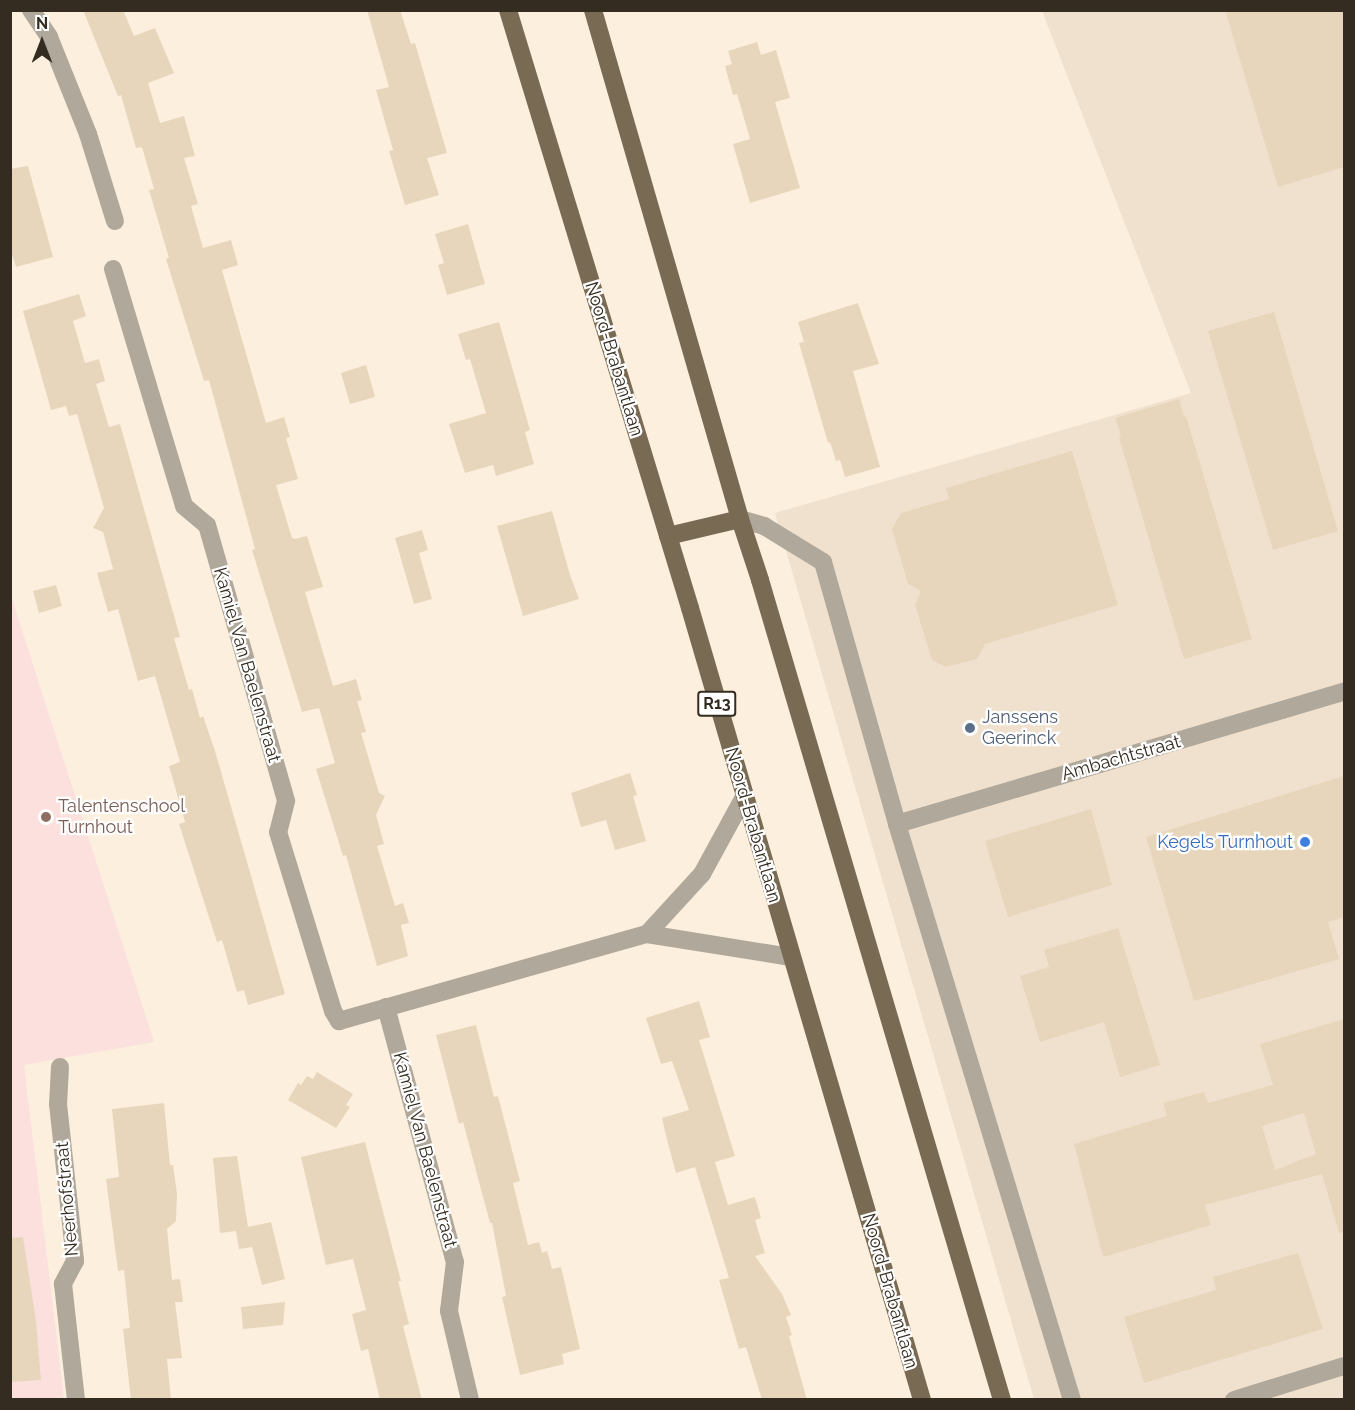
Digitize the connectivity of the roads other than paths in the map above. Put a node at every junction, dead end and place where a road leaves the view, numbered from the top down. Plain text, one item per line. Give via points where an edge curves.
1 (32, 10) edge
2 (508, 10) edge
3 (593, 10) edge
4 (115, 221) dead end
5 (112, 269) dead end
6 (740, 519) junction
7 (668, 536) junction
8 (1344, 692) edge
9 (744, 797) junction
10 (897, 824) junction
11 (647, 934) junction
12 (791, 957) junction
13 (387, 1007) junction
14 (60, 1068) dead end
15 (1344, 1366) edge
16 (76, 1400) edge
17 (470, 1400) edge
18 (922, 1400) edge
19 (1002, 1400) edge
20 (1072, 1400) edge
21 (1233, 1400) edge

1 - 4 street via 49,37 88,134
2 - 7 main road, Noord-Brabantlaan / R13
3 - 6 main road
5 - 13 street, Kamiel Van Baelenstraat via 184,506 207,525 286,801 278,832 333,1011 339,1022
6 - 7 main road
6 - 10 street via 764,526 823,562
6 - 19 main road
7 - 9 main road, Noord-Brabantlaan / R13
8 - 10 street, Ambachtstraat
9 - 11 street via 702,874
9 - 12 main road, Noord-Brabantlaan / R13
10 - 20 street
11 - 12 street, Kamiel Van Baelenstraat
11 - 13 street, Kamiel Van Baelenstraat
12 - 18 main road, Noord-Brabantlaan / R13
13 - 17 street, Kamiel Van Baelenstraat via 455,1262 449,1311
14 - 16 street, Neerhofstraat via 58,1104 75,1261 63,1284
15 - 21 street

